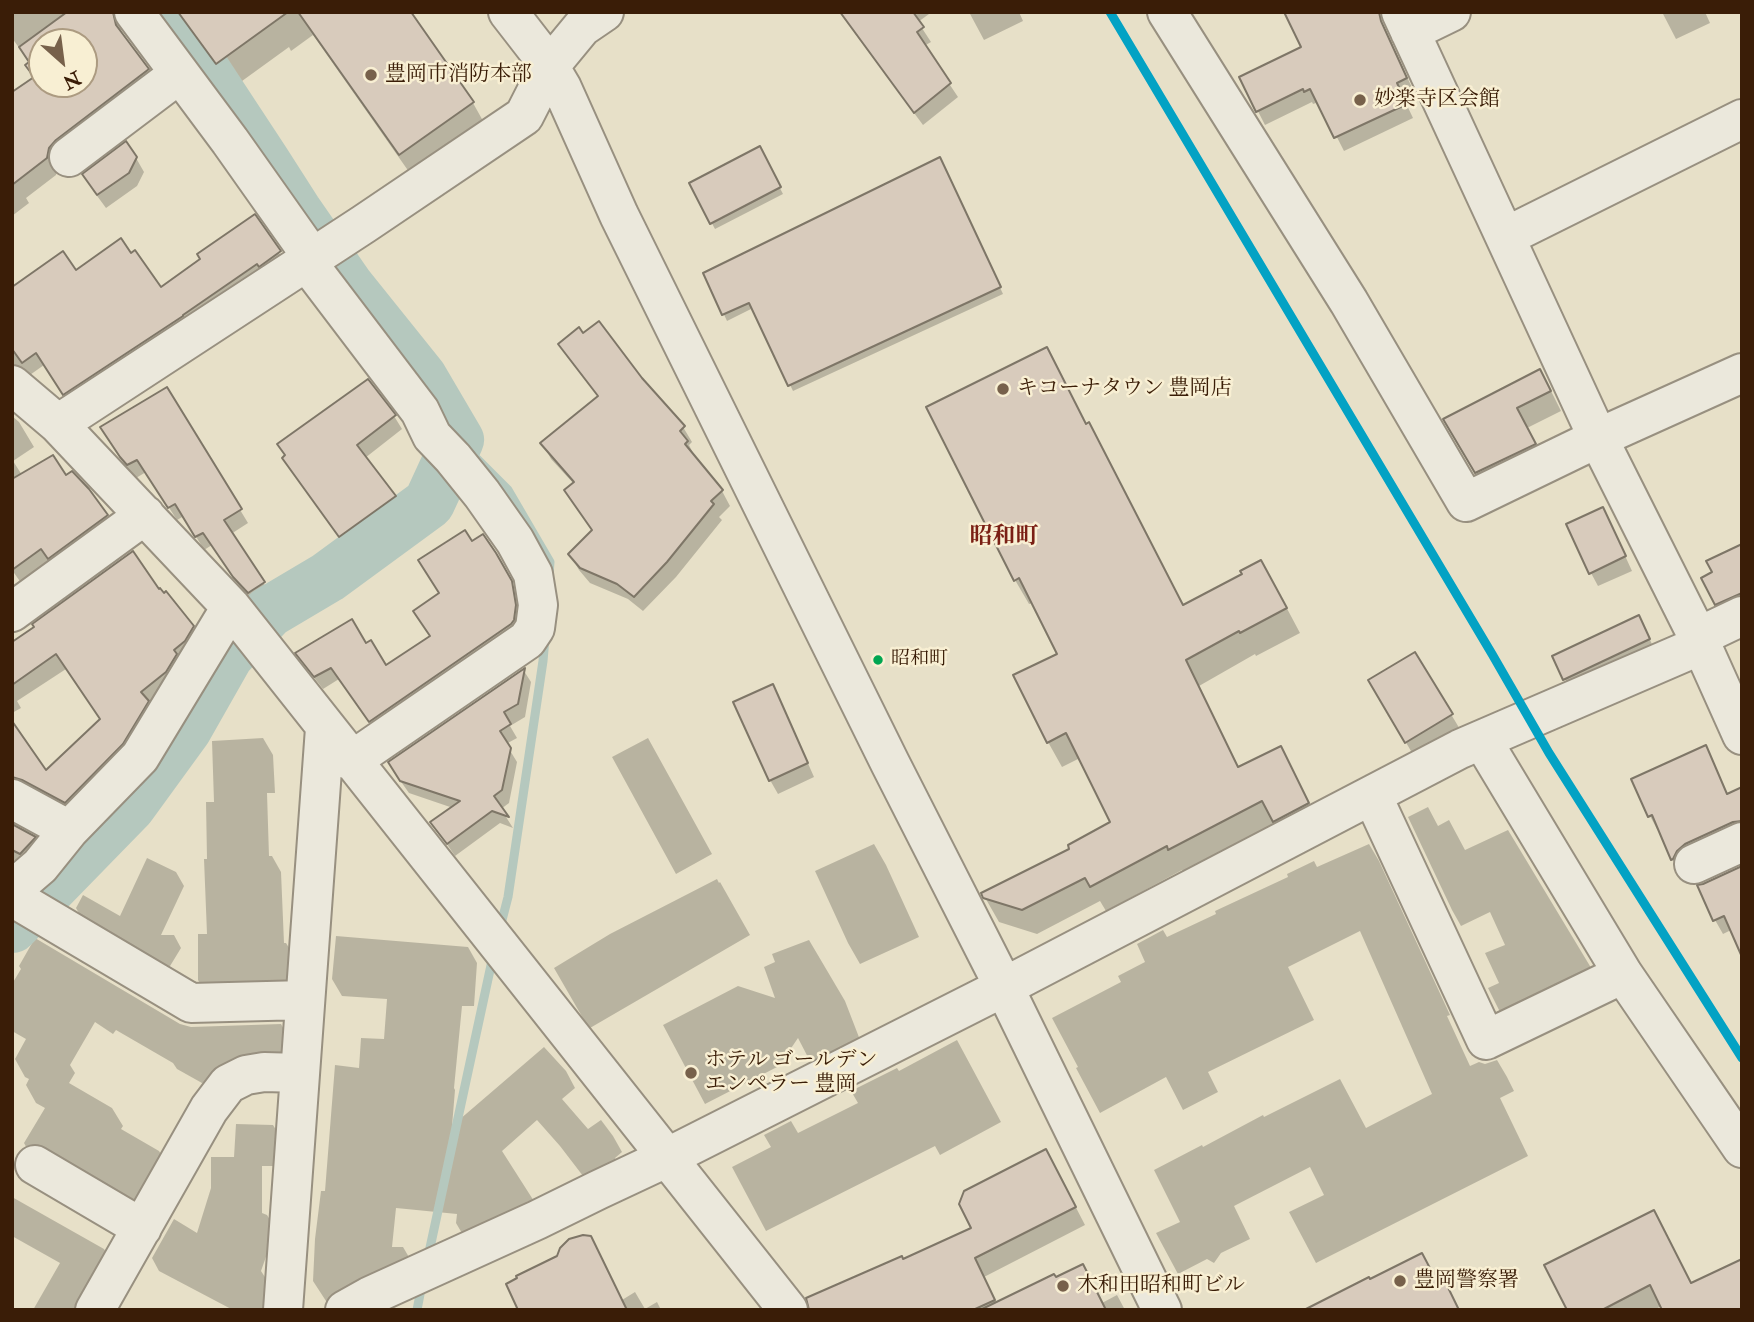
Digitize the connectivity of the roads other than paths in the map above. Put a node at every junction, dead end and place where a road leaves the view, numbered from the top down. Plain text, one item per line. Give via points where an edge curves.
1 (134, 12) edge
2 (508, 12) edge
3 (604, 12) edge
4 (1167, 12) edge
5 (1451, 12) edge
6 (1405, 22) edge
7 (549, 67) junction
8 (179, 74) junction
9 (1742, 119) edge
10 (69, 157) dead end
11 (1505, 237) junction
12 (309, 259) junction
13 (1742, 373) edge
14 (12, 384) edge
15 (58, 424) junction
16 (1598, 438) junction
17 (145, 515) junction
18 (231, 607) junction
19 (12, 612) edge
20 (1742, 616) edge
21 (1699, 641) junction
22 (325, 728) junction
23 (1742, 735) edge
24 (1482, 740) junction
25 (351, 761) junction
26 (1372, 795) junction
27 (12, 799) edge
28 (69, 830) junction
29 (1742, 842) edge
30 (1694, 864) dead end
31 (21, 901) edge
32 (1623, 974) junction
33 (1004, 987) junction
34 (305, 1000) junction
35 (300, 1073) junction
36 (1742, 1148) edge
37 (666, 1158) junction
38 (35, 1165) dead end
39 (142, 1227) junction
40 (408, 1296) edge
41 (95, 1310) edge
42 (283, 1310) edge
43 (345, 1310) edge
44 (788, 1310) edge
45 (1163, 1310) edge

1 - 8 street
2 - 7 street
3 - 7 street via 582,27
4 - 16 street via 1349,302 1466,502
5 - 6 street
6 - 11 street
7 - 12 street via 524,116
7 - 33 street
8 - 10 street
8 - 12 street
9 - 11 street
11 - 16 street
12 - 15 street
12 - 25 street via 420,411 432,436 482,494 514,541 533,574 538,605 535,628 527,640
13 - 16 street
14 - 15 street
15 - 17 street
16 - 21 street
17 - 18 street
17 - 19 street
18 - 22 street
18 - 28 street via 140,757
20 - 21 street
21 - 23 street
21 - 24 street
22 - 25 street
22 - 34 street
24 - 26 street
24 - 32 street
25 - 37 street
26 - 32 street via 1486,1040
26 - 33 street
27 - 28 street
28 - 31 street via 40,866
29 - 30 street
31 - 34 street via 191,1003
32 - 36 street
33 - 37 street
33 - 45 street
34 - 35 street
35 - 39 street via 264,1072 228,1084
35 - 42 street
37 - 40 street via 537,1220
37 - 44 street
38 - 39 street
39 - 41 street
40 - 43 street

